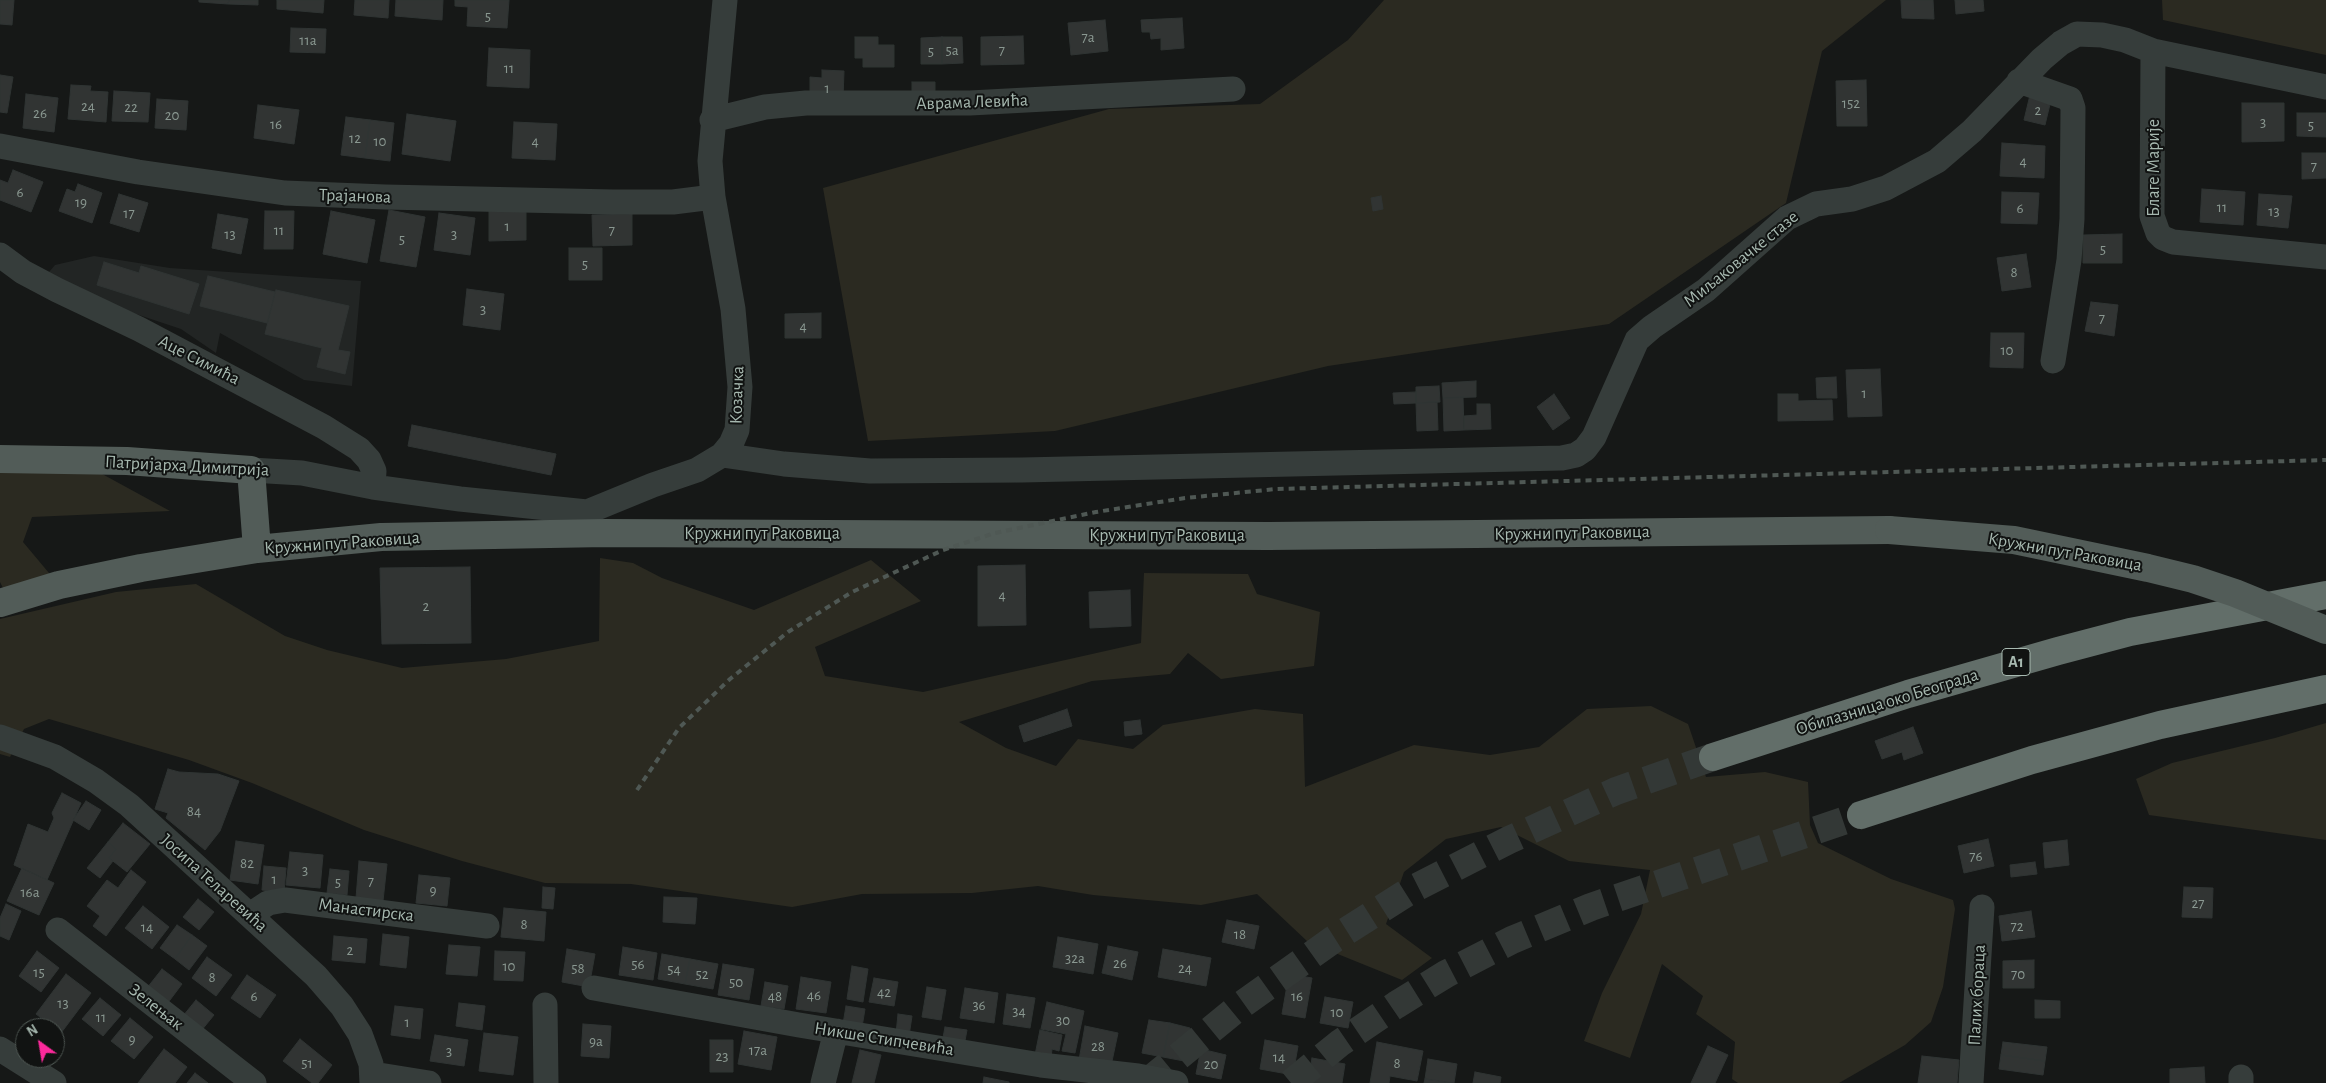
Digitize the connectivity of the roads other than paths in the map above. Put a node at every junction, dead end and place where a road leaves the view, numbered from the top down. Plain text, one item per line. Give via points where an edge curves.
1 (725, 0) edge
2 (2153, 51) junction
3 (2019, 80) junction
4 (2326, 88) edge
5 (1234, 89) dead end
6 (712, 120) junction
7 (0, 146) edge
8 (713, 197) junction
9 (0, 255) edge
10 (2326, 257) edge
11 (2053, 361) dead end
12 (722, 455) junction
13 (0, 459) edge
14 (251, 470) junction
15 (373, 487) junction
16 (257, 549) junction
17 (2326, 595) edge
18 (0, 603) edge
19 (2326, 630) edge
20 (2326, 689) edge
21 (0, 737) edge
22 (1713, 757) tunnel mouth
23 (1861, 815) tunnel mouth
24 (1982, 907) dead end
25 (250, 915) junction
26 (487, 926) dead end
27 (58, 930) dead end
28 (594, 988) dead end
29 (545, 1005) dead end
30 (836, 1031) junction
31 (0, 1049) edge
32 (373, 1078) edge
33 (54, 1083) edge
34 (254, 1083) edge
35 (429, 1083) edge
36 (546, 1083) edge
37 (823, 1083) edge
38 (1176, 1083) edge
39 (1972, 1083) edge

1 - 6 street, Козачка
2 - 3 street, Миљаковачке стазе via 2125,40 2077,34 2060,43
2 - 4 street
2 - 10 street, Благе Марије via 2152,216 2158,233 2173,242
3 - 11 street via 2070,99 2074,108 2071,243
3 - 12 street, Миљаковачке стазе via 1972,131 1937,161 1886,188 1852,199 1816,204 1787,218 1706,290 1652,327 1637,340 1594,437 1576,455 1562,458 870,471
5 - 6 street, Аврама Левића via 970,103 806,103 765,107
6 - 8 street, Козачка via 710,161
7 - 8 street, Трајанова via 138,172 285,193 622,202 673,202
8 - 12 street, Козачка via 729,280 740,387 737,430
9 - 15 street, Аце Симића via 23,272 324,427 369,460 374,471
12 - 15 street, Козачка via 697,470 587,512
13 - 14 main road, Патријарха Димитрија via 127,461
14 - 15 street, Патријарха Димитрија via 302,473
14 - 16 main road
16 - 18 main road, Кружни пут Раковица via 94,576
16 - 19 main road, Кружни пут Раковица, bridge via 373,537 606,533 1228,536 1889,530 2014,540 2148,568 2235,593
17 - 22 highway, Обилазница око Београда / A1 via 2130,632 2049,653 1908,694
20 - 23 highway via 2160,725 1951,784
21 - 25 street, Јосипа Теларевића via 55,757 96,781 139,814
24 - 39 street, Палих бораца
25 - 26 street, Манастирска via 268,903 285,900
25 - 32 street, Јосипа Теларевића via 316,976 342,1006 360,1034
27 - 34 street, Зелењак
28 - 30 street, Никше Стипчевића
29 - 36 street
30 - 37 street
30 - 38 street, Никше Стипчевића via 1041,1065
31 - 33 street
32 - 35 street

